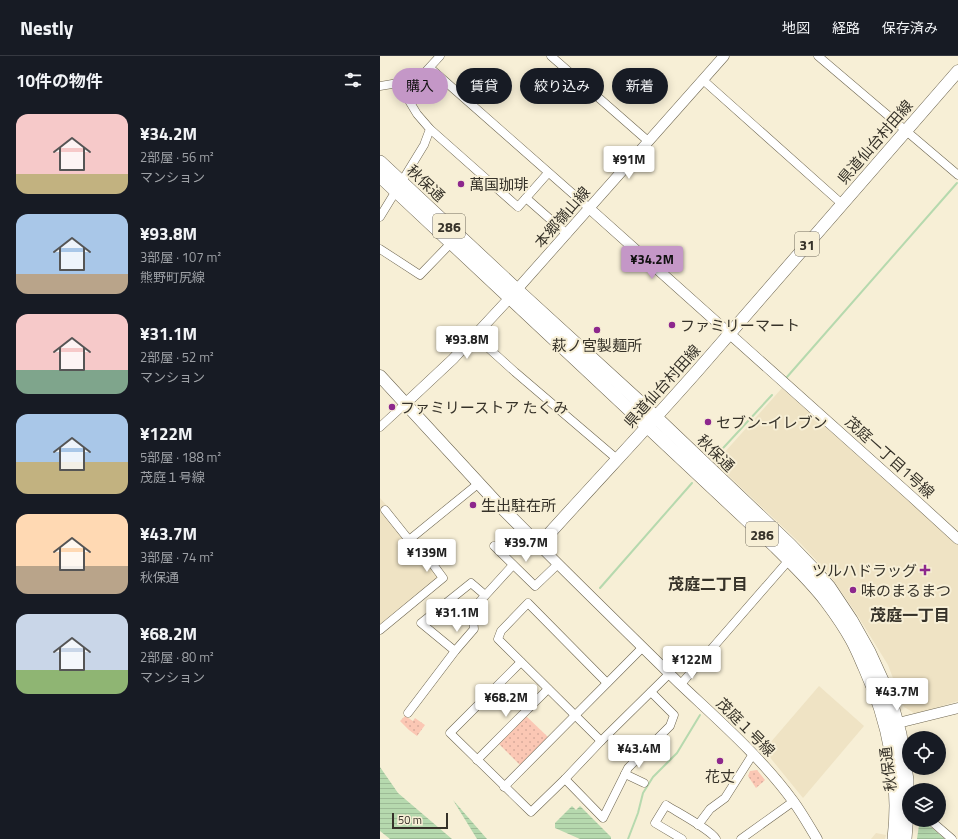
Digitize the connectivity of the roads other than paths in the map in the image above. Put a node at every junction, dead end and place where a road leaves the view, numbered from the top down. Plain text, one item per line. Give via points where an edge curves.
1 (440, 56) edge
2 (551, 56) edge
3 (724, 56) edge
4 (818, 56) edge
5 (430, 68) edge
6 (958, 71) edge
7 (703, 80) junction
8 (392, 84) edge
9 (448, 84) edge
10 (380, 86) edge
11 (411, 104) edge
12 (430, 129) junction
13 (906, 131) junction
14 (648, 141) junction
15 (380, 162) edge
16 (548, 173) junction
17 (958, 175) edge
18 (380, 176) edge
19 (398, 186) junction
20 (526, 198) junction
21 (842, 204) junction
22 (589, 208) junction
23 (380, 217) edge
24 (567, 234) junction
25 (451, 242) junction
26 (380, 249) edge
27 (513, 294) junction
28 (730, 334) junction
29 (475, 336) junction
30 (380, 376) edge
31 (406, 403) junction
32 (652, 422) junction
33 (380, 427) edge
34 (616, 459) junction
35 (479, 483) junction
36 (385, 510) dead end
37 (958, 539) edge
38 (409, 540) junction
39 (538, 545) junction
40 (494, 546) dead end
41 (789, 560) junction
42 (558, 564) junction
43 (514, 565) junction
44 (485, 596) junction
45 (380, 630) edge
46 (643, 647) junction
47 (455, 651) junction
48 (521, 662) junction
49 (670, 674) junction
50 (608, 683) junction
51 (681, 684) junction
52 (548, 689) junction
53 (651, 692) junction
54 (958, 708) edge
55 (408, 713) dead end
56 (575, 715) junction
57 (891, 725) junction
58 (601, 741) junction
59 (753, 754) junction
60 (477, 760) junction
61 (625, 774) junction
62 (565, 779) junction
63 (644, 783) dead end
64 (907, 783) edge
65 (504, 786) junction
66 (794, 801) junction
67 (698, 825) junction
68 (906, 827) edge
69 (938, 827) edge
70 (682, 839) edge
71 (716, 839) edge
72 (741, 839) edge
73 (818, 839) edge
74 (894, 839) edge
75 (905, 839) edge
76 (952, 839) edge

1 - 5 street
2 - 14 street
3 - 7 street, 本郷嶺山線
4 - 13 street
6 - 13 main road, 県道仙台村田線 / 31
7 - 14 street, 本郷嶺山線
7 - 21 street
8 - 10 street
9 - 16 street
11 - 12 street
12 - 19 street via 424,145
12 - 20 street via 518,207
13 - 17 street
13 - 21 main road, 県道仙台村田線 / 31
14 - 22 street, 本郷嶺山線
15 - 19 highway, 秋保通 / 286
16 - 20 street
16 - 22 street
18 - 19 highway, 秋保通 / 286
19 - 23 street
19 - 25 highway, 秋保通 / 286
19 - 27 highway, 秋保通 / 286
20 - 24 street
21 - 28 main road, 県道仙台村田線 / 31
22 - 24 street, 本郷嶺山線
22 - 28 street, 茂庭一丁目1号線
24 - 27 street, 本郷嶺山線
25 - 26 street via 420,275
25 - 27 highway, 秋保通 / 286
27 - 29 street, 本郷嶺山線
27 - 32 highway, 秋保通 / 286
28 - 32 main road, 県道仙台村田線 / 31
28 - 37 street, 茂庭一丁目1号線
29 - 31 street, 本郷嶺山線
29 - 34 street
30 - 31 main road
31 - 33 street
31 - 35 main road
32 - 34 main road, 県道仙台村田線 / 31
32 - 41 highway, 秋保通 / 286
32 - 57 highway, 秋保通 / 286 via 790,545 829,587 869,652 890,698
34 - 39 main road, 県道仙台村田線 / 31
35 - 38 street
35 - 39 main road
36 - 38 street
38 - 45 street via 426,555 443,578
39 - 42 street, 茂庭１号線
40 - 43 street
41 - 51 street
41 - 57 highway, 秋保通 / 286 via 826,602 853,641
42 - 43 street via 535,586
42 - 46 street, 茂庭１号線
43 - 44 street
44 - 47 street via 472,610 474,629
44 - 47 street via 471,583 422,623
46 - 49 street, 茂庭１号線
46 - 50 street
47 - 55 street
48 - 50 street via 498,639 501,631 528,603
48 - 52 street
48 - 60 street via 450,733
49 - 51 street, 茂庭１号線
49 - 53 street
50 - 56 street
51 - 59 street, 茂庭１号線
52 - 56 street
52 - 60 street
53 - 58 street
53 - 61 street via 674,715 670,726
54 - 57 street
56 - 58 street
56 - 65 street
57 - 64 highway, 秋保通 / 286 via 900,734
57 - 74 highway, 秋保通 / 286 via 890,744 896,804
58 - 62 street
59 - 66 street, 茂庭１号線
59 - 67 street via 725,798 710,809
60 - 65 street
61 - 62 street via 603,818
61 - 63 street
62 - 65 street via 531,812
66 - 72 street
66 - 73 street, 茂庭１号線
67 - 70 street via 666,805 655,823
67 - 71 street
68 - 75 highway, 秋保通 / 286
69 - 76 street

